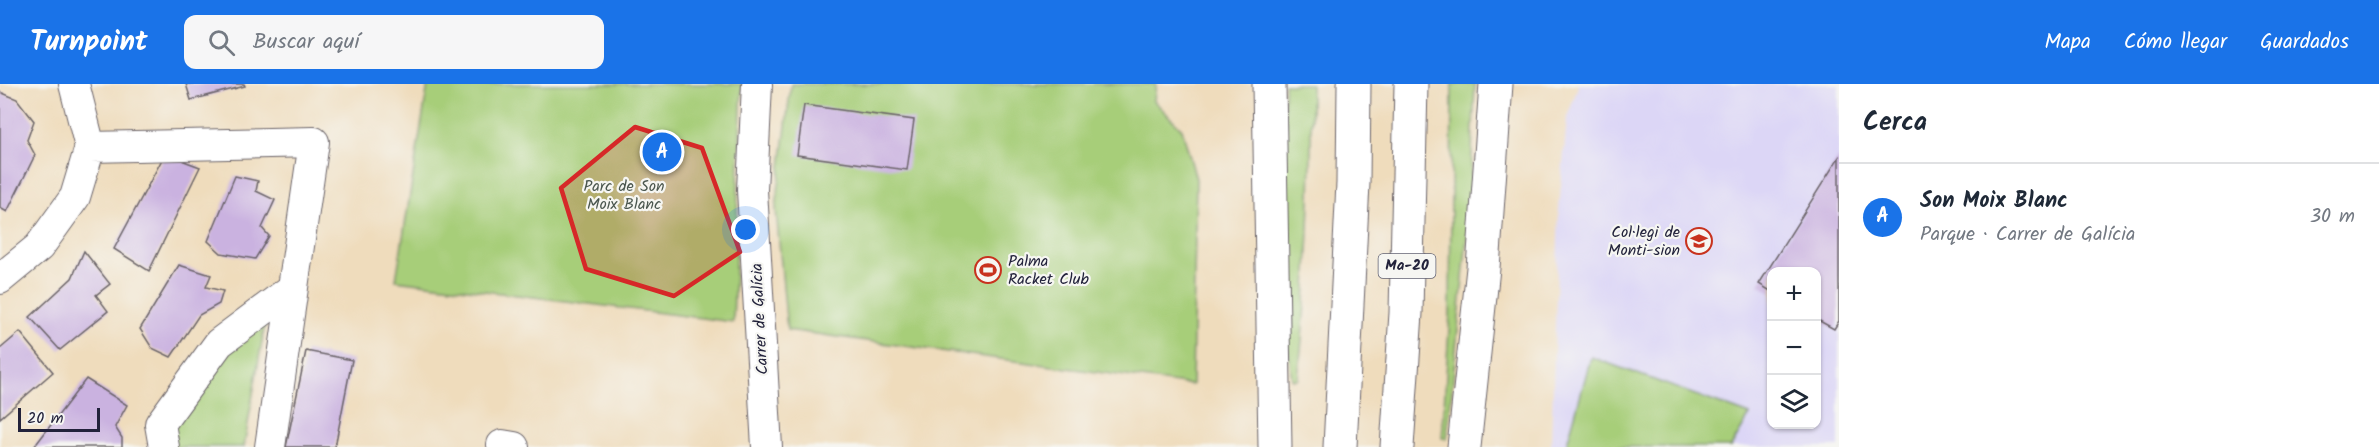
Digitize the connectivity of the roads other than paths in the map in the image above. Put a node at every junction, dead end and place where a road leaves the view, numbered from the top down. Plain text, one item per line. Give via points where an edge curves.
1 (74, 84) edge
2 (757, 84) edge
3 (1258, 84) edge
4 (1269, 84) edge
5 (1354, 84) edge
6 (1411, 84) edge
7 (1496, 84) edge
8 (1512, 84) edge
9 (90, 147) junction
10 (1271, 152) junction
11 (1488, 216) junction
12 (0, 279) edge
13 (293, 288) junction
14 (164, 447) edge
15 (270, 447) edge
16 (766, 447) edge
17 (1275, 447) edge
18 (1340, 447) edge
19 (1397, 447) edge
20 (1464, 447) edge

1 - 9 street
2 - 16 street, Carrer de Galícia via 752,190
3 - 10 highway
4 - 10 highway
5 - 18 highway via 1348,321
6 - 19 highway, Ma-20 via 1406,313
7 - 11 highway
8 - 11 highway
9 - 12 street via 75,197 39,247
9 - 13 street via 314,142
10 - 17 highway
11 - 20 highway
13 - 14 street via 219,343 160,424
13 - 15 street

